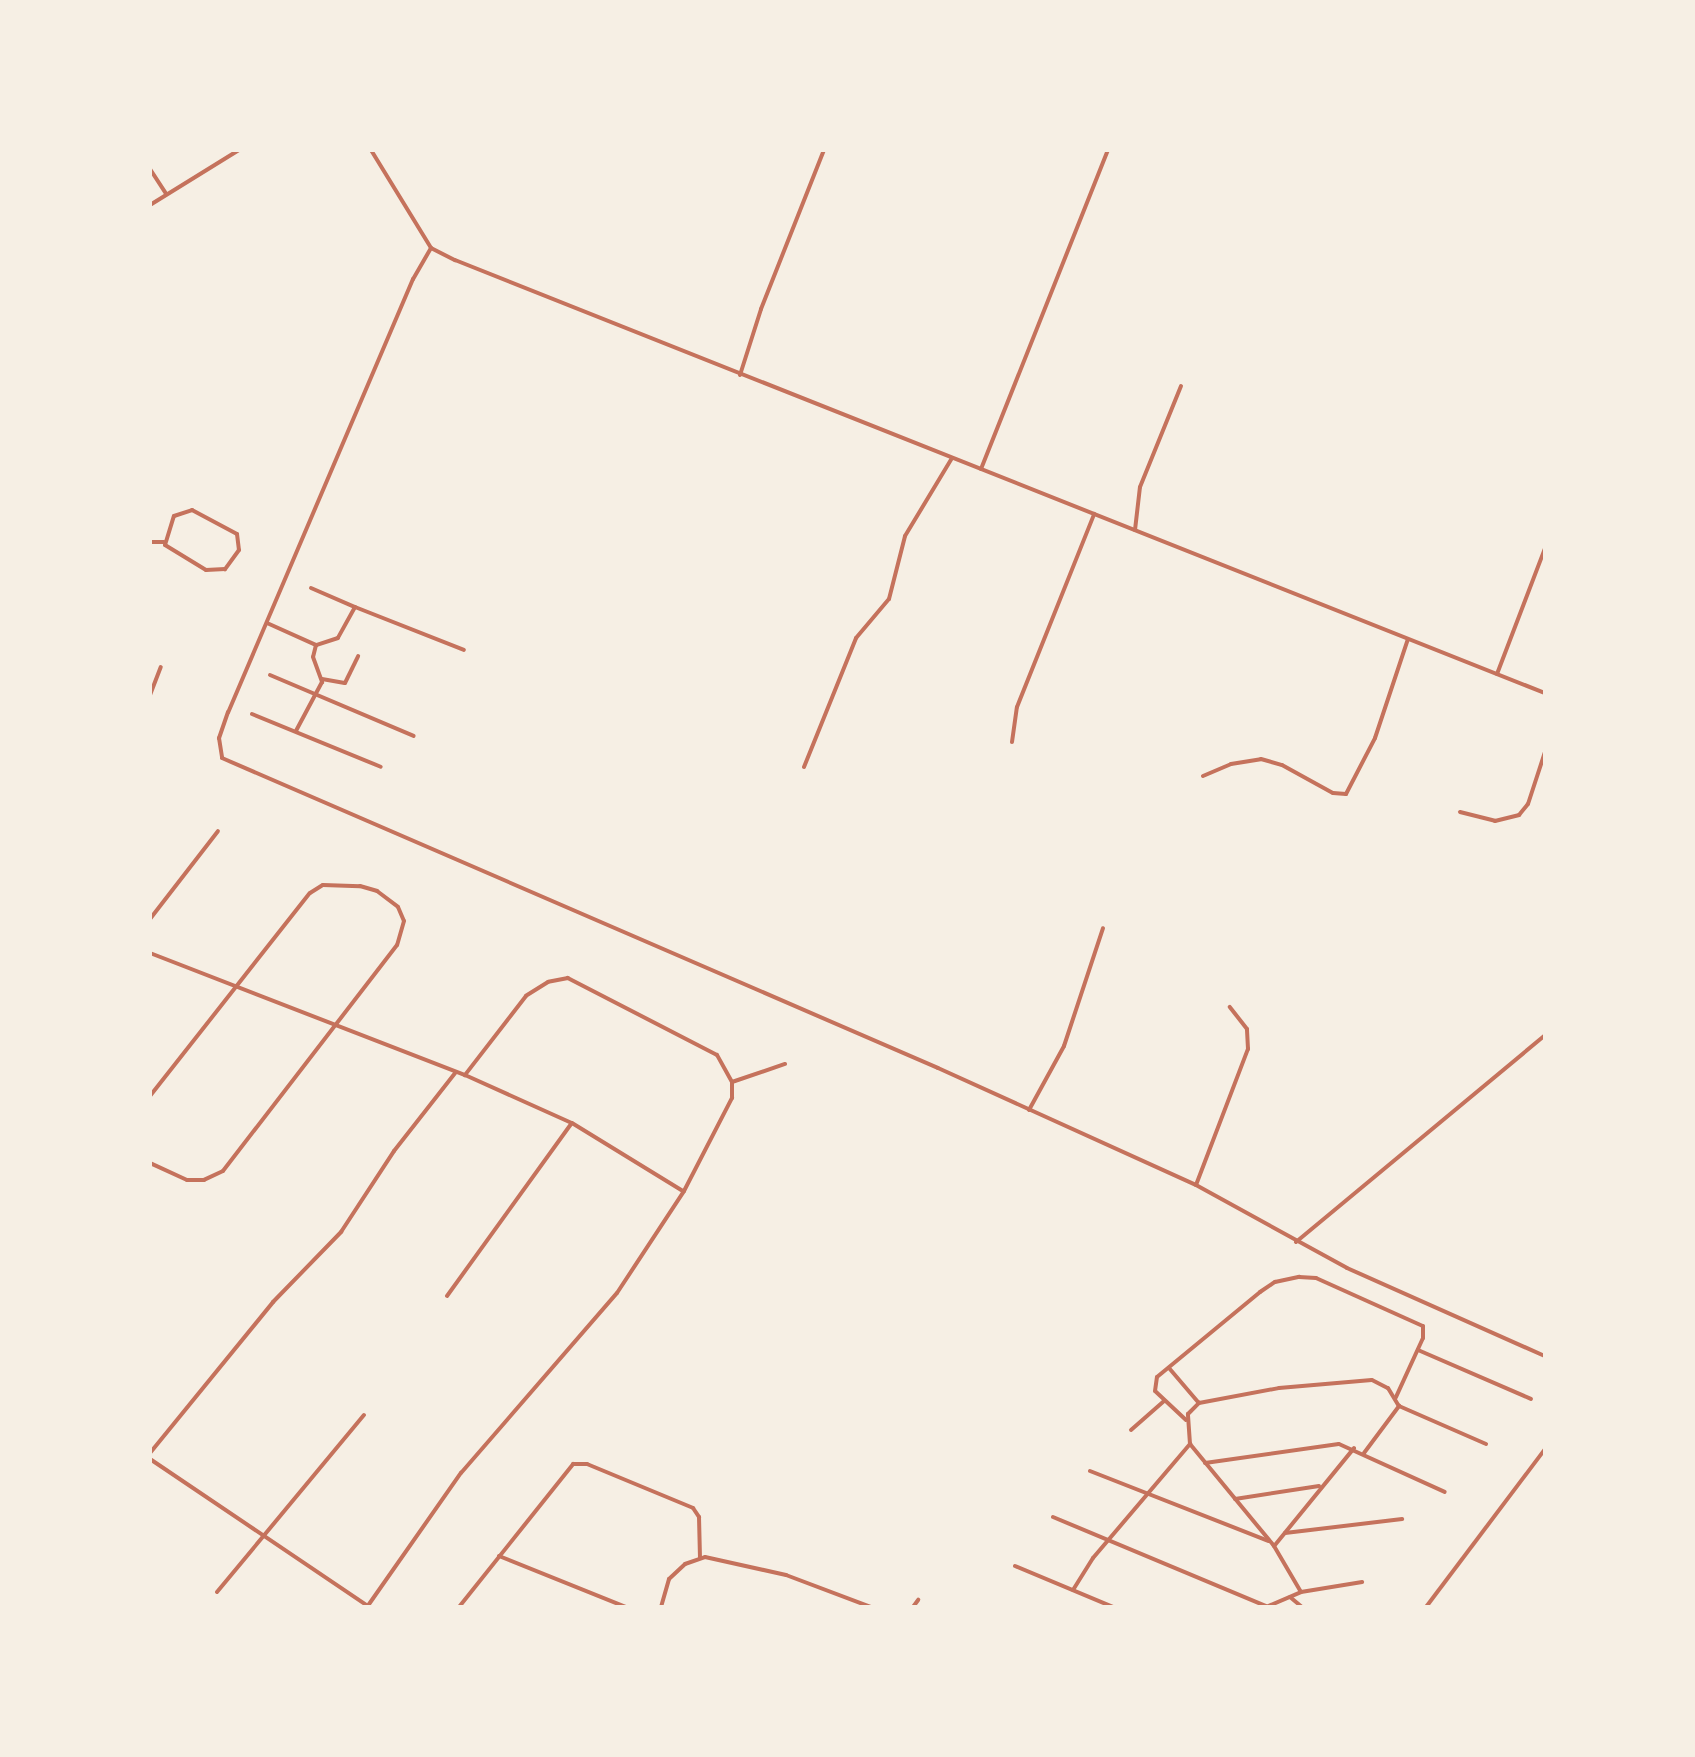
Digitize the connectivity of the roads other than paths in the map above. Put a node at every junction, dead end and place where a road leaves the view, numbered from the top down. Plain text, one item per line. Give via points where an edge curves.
1 (239, 150) edge
2 (371, 150) edge
3 (824, 150) edge
4 (1108, 150) edge
5 (150, 169) edge
6 (166, 195) junction
7 (150, 205) edge
8 (431, 248) junction
9 (740, 374) junction
10 (1181, 386) dead end
11 (952, 458) junction
12 (981, 469) junction
13 (1094, 514) junction
14 (1135, 530) junction
15 (150, 542) edge
16 (164, 542) junction
17 (1545, 548) edge
18 (310, 588) dead end
19 (354, 606) junction
20 (267, 624) junction
21 (1408, 639) junction
22 (316, 646) junction
23 (464, 650) dead end
24 (358, 656) dead end
25 (161, 668) dead end
26 (270, 674) dead end
27 (1497, 674) junction
28 (322, 679) junction
29 (316, 692) junction
30 (1545, 693) edge
31 (150, 695) edge
32 (252, 714) dead end
33 (296, 731) junction
34 (414, 736) dead end
35 (1012, 742) dead end
36 (1545, 752) edge
37 (381, 767) dead end
38 (804, 767) dead end
39 (1204, 776) dead end
40 (1460, 812) dead end
41 (218, 831) dead end
42 (150, 919) edge
43 (1104, 928) dead end
44 (150, 953) edge
45 (238, 988) junction
46 (1230, 1007) dead end
47 (333, 1025) junction
48 (1545, 1035) edge
49 (786, 1064) dead end
50 (456, 1072) junction
51 (465, 1075) junction
52 (732, 1082) junction
53 (150, 1096) edge
54 (1028, 1110) junction
55 (572, 1123) junction
56 (150, 1163) edge
57 (1196, 1185) junction
58 (684, 1191) junction
59 (1296, 1242) junction
60 (447, 1296) dead end
61 (1418, 1350) junction
62 (1545, 1356) edge
63 (1169, 1368) junction
64 (1396, 1397) junction
65 (1531, 1398) dead end
66 (1164, 1401) junction
67 (1199, 1403) junction
68 (1399, 1406) junction
69 (364, 1415) dead end
70 (1188, 1422) junction
71 (1131, 1430) dead end
72 (1190, 1444) junction
73 (1486, 1444) dead end
74 (1354, 1448) junction
75 (1545, 1449) edge
76 (1364, 1453) junction
77 (150, 1456) edge
78 (1205, 1463) junction
79 (1090, 1470) dead end
80 (1319, 1486) junction
81 (1445, 1492) dead end
82 (1146, 1494) junction
83 (1234, 1499) junction
84 (1053, 1517) dead end
85 (1402, 1520) dead end
86 (1285, 1533) junction
87 (264, 1536) junction
88 (1112, 1540) junction
89 (1269, 1540) junction
90 (1274, 1546) junction
91 (498, 1556) junction
92 (700, 1558) junction
93 (1014, 1566) dead end
94 (1362, 1582) dead end
95 (1073, 1590) junction
96 (217, 1592) dead end
97 (1301, 1592) junction
98 (1290, 1596) junction
99 (918, 1600) dead end
100 (368, 1606) edge
101 (459, 1607) edge
102 (626, 1607) edge
103 (661, 1607) edge
104 (872, 1607) edge
105 (913, 1607) edge
106 (1113, 1607) edge
107 (1266, 1607) edge
108 (1302, 1607) edge
109 (1426, 1607) edge

1 - 6 street
2 - 8 street
3 - 9 street
4 - 12 street
5 - 6 street
6 - 7 street
8 - 9 street
8 - 20 street
9 - 11 street
10 - 14 street via 1140,487
11 - 12 street
11 - 38 street via 905,536 889,599 856,638
12 - 13 street
13 - 14 street
13 - 35 street via 1017,707
14 - 21 street
15 - 16 street
16 - 16 street via 176,514 192,510 234,530 239,550 229,566 212,571
17 - 27 street
18 - 19 street
19 - 22 street via 338,638
19 - 23 street
20 - 22 street
20 - 54 street via 219,738 222,758 230,764
21 - 27 street
21 - 39 street via 1379,726 1346,794 1261,759
22 - 28 street
24 - 28 street via 345,683
25 - 31 street
26 - 29 street
27 - 30 street
28 - 29 street
29 - 33 street
29 - 34 street
32 - 33 street
33 - 37 street
36 - 40 street via 1519,815 1496,821
41 - 42 street
43 - 54 street via 1064,1046
44 - 45 street
45 - 47 street
45 - 47 street via 310,893 336,884 370,888 398,907 401,937
45 - 53 street
46 - 57 street via 1247,1029 1248,1048
47 - 50 street
47 - 56 street via 223,1171 187,1180
48 - 59 street
49 - 52 street
50 - 51 street
50 - 77 street via 341,1232 274,1302
51 - 52 street via 526,996 568,978 712,1051
51 - 55 street
52 - 58 street via 726,1118
54 - 57 street
55 - 58 street
55 - 60 street
57 - 59 street
58 - 100 street via 617,1293 461,1473
59 - 62 street
61 - 63 street via 1425,1333 1420,1324 1316,1278 1299,1277 1260,1292
61 - 64 street
61 - 65 street
63 - 66 street via 1154,1386
63 - 67 street
64 - 67 street via 1378,1382 1363,1380
64 - 68 street
66 - 70 street
66 - 71 street
67 - 70 street
68 - 73 street
68 - 76 street
69 - 87 street
70 - 72 street
72 - 78 street
72 - 82 street
74 - 76 street
74 - 78 street via 1316,1444
74 - 80 street
75 - 109 street
76 - 81 street
77 - 87 street
78 - 83 street
79 - 82 street
80 - 83 street
80 - 86 street
82 - 88 street
82 - 89 street
83 - 89 street
84 - 88 street
85 - 86 street
86 - 90 street
87 - 96 street
87 - 100 street
88 - 95 street
88 - 107 street
89 - 90 street
90 - 97 street
91 - 92 street via 567,1469 581,1462 692,1508 700,1523
91 - 101 street
91 - 102 street
92 - 103 street via 669,1578
92 - 104 street via 786,1575
93 - 95 street
94 - 97 street
95 - 106 street
97 - 98 street
98 - 107 street
98 - 108 street
99 - 105 street

